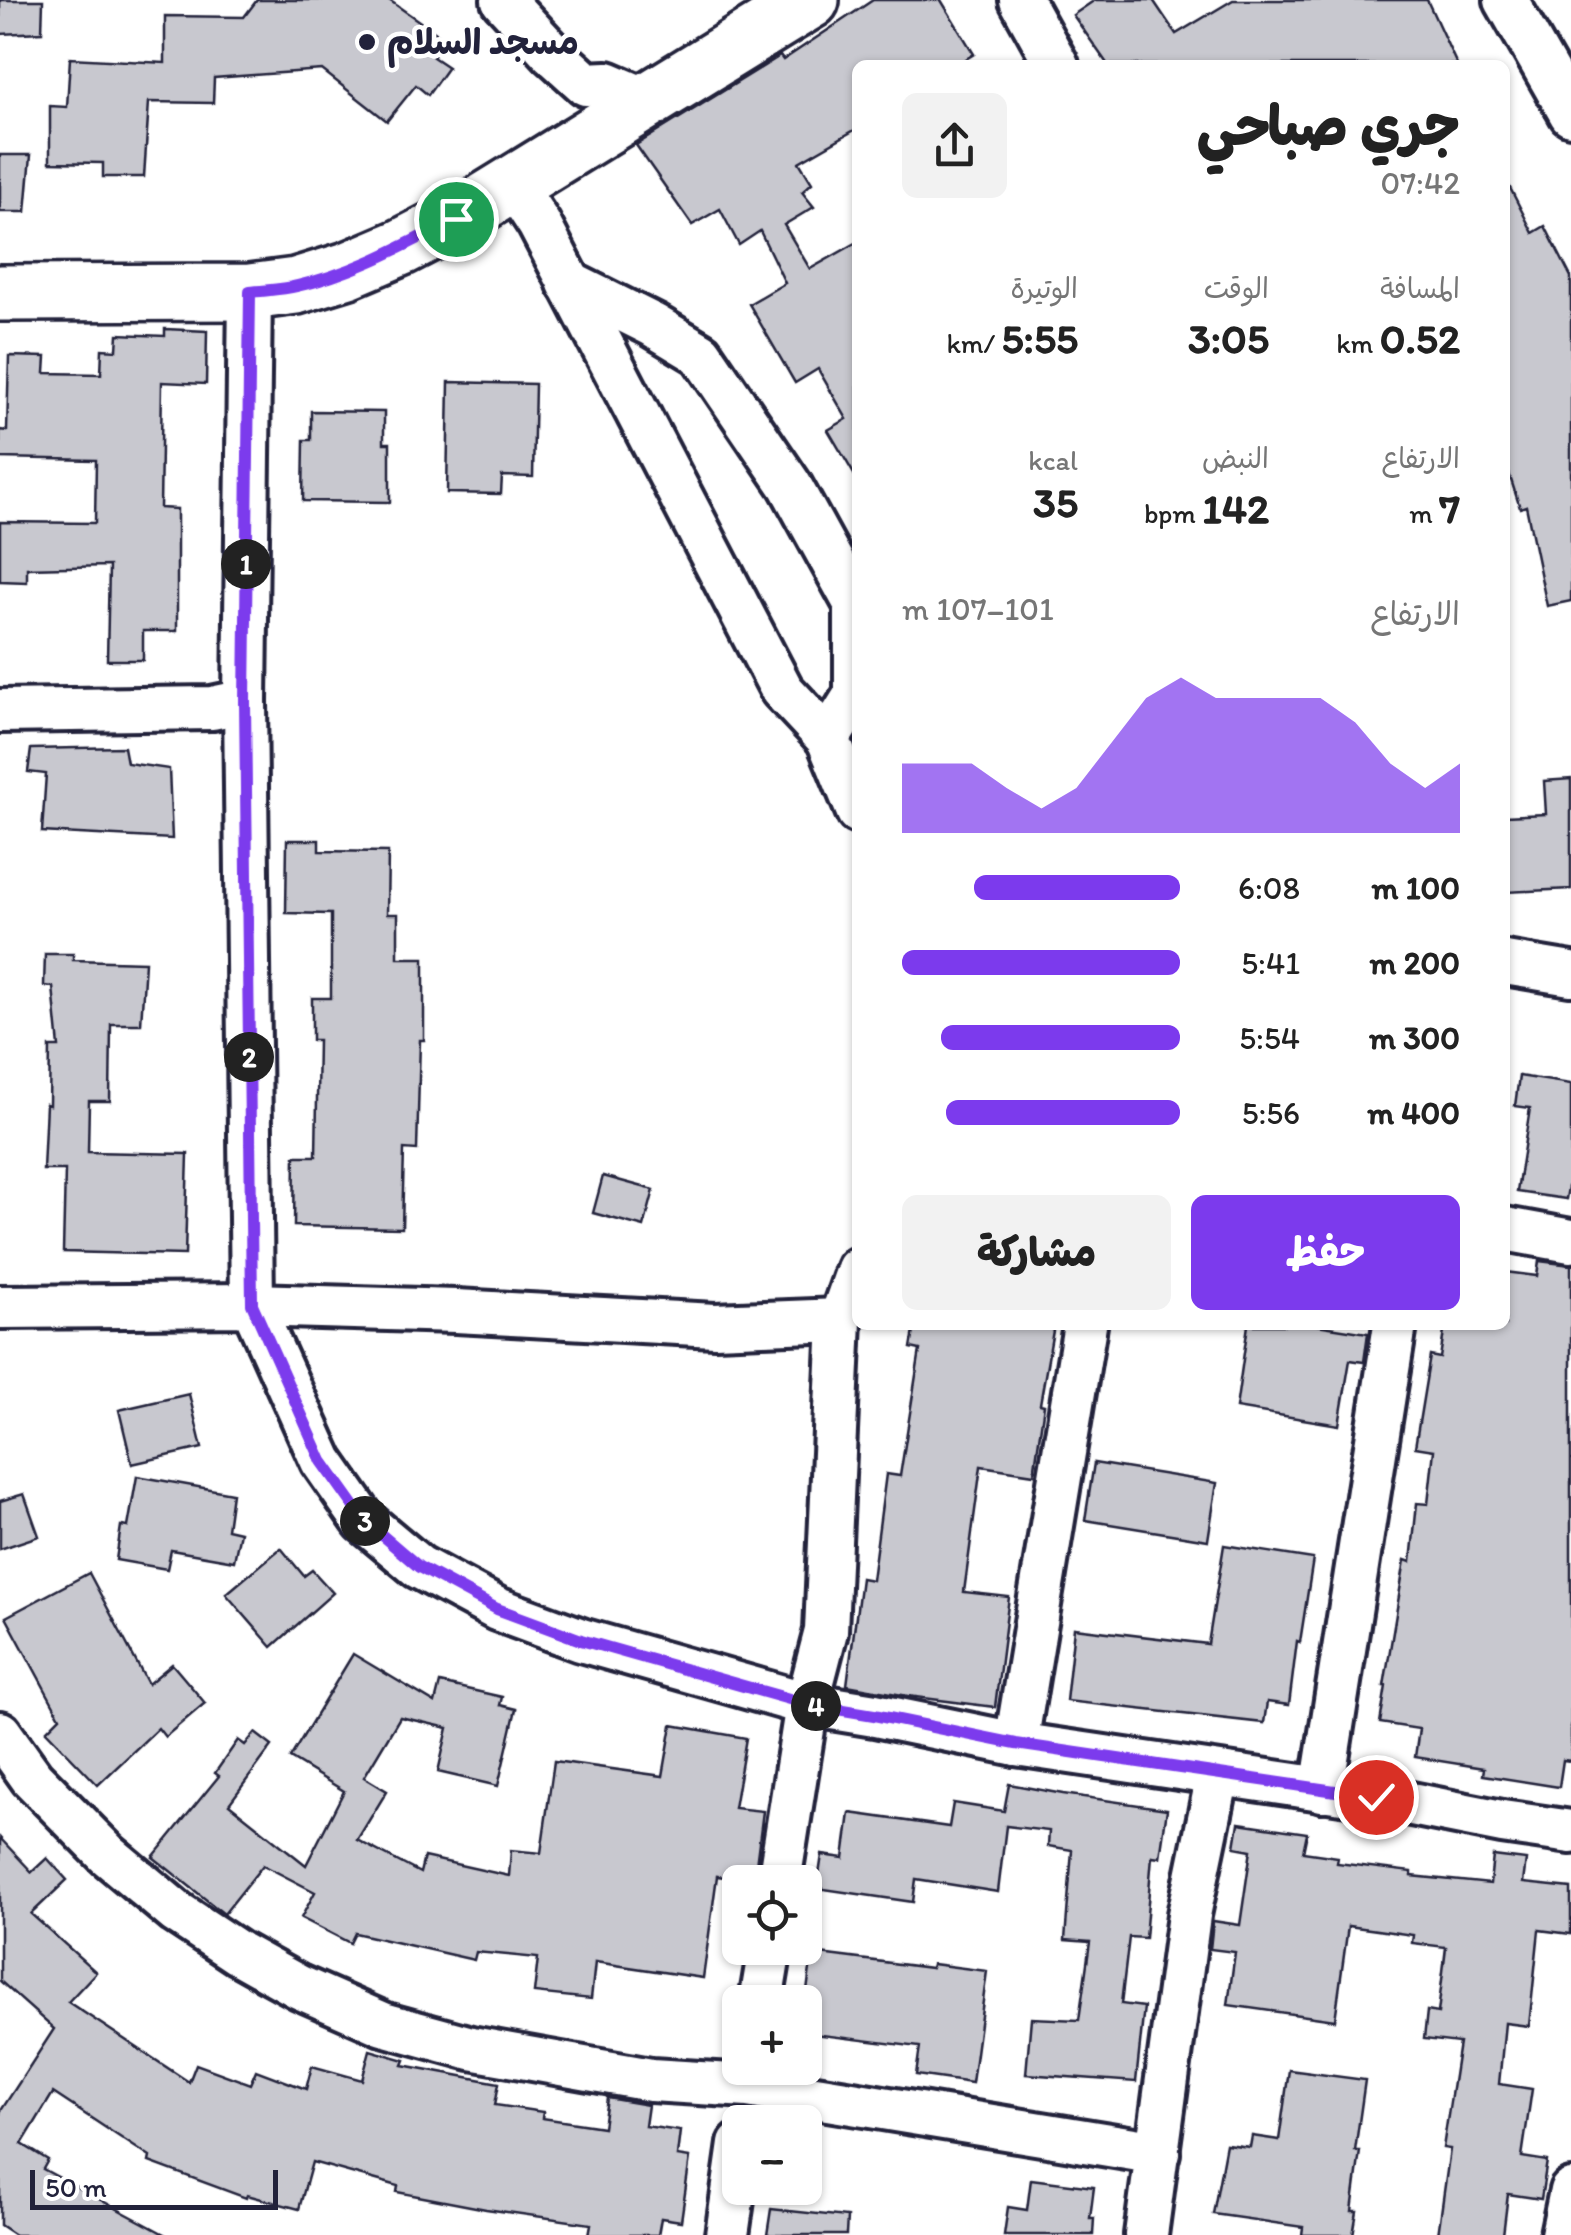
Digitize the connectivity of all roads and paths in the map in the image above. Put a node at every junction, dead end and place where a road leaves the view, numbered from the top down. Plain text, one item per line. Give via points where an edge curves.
1 (503, 0) edge
2 (811, 0) edge
3 (1021, 0) edge
4 (1506, 0) edge
5 (1054, 60) edge
6 (650, 101) junction
7 (1571, 114) edge
8 (513, 184) junction
9 (569, 283) junction
10 (250, 292) junction
11 (0, 293) edge
12 (852, 598) edge
13 (852, 700) edge
14 (245, 702) junction
15 (0, 711) edge
16 (828, 739) junction
17 (852, 797) edge
18 (1510, 964) edge
19 (1571, 974) edge
20 (1510, 1230) edge
21 (1571, 1241) edge
22 (852, 1285) edge
23 (252, 1304) junction
24 (0, 1308) edge
25 (840, 1320) junction
26 (1084, 1330) edge
27 (1394, 1330) edge
28 (807, 1704) junction
29 (0, 1733) edge
30 (1016, 1744) junction
31 (1218, 1775) junction
32 (1322, 1790) junction
33 (1571, 1832) edge
34 (783, 1865) edge
35 (748, 2092) edge
36 (1158, 2153) junction
37 (1571, 2191) edge
38 (731, 2205) edge
39 (727, 2235) edge
40 (1146, 2235) edge
41 (1562, 2235) edge

1 - 6 street via 586,84 606,83
2 - 6 main road
3 - 5 street
4 - 7 street
6 - 8 main road
8 - 9 street
8 - 10 main road via 348,270
9 - 12 street via 701,354 790,485
9 - 16 street via 782,690
10 - 11 main road
10 - 14 street
13 - 16 street
14 - 15 street
14 - 23 street
16 - 17 street
18 - 19 street
20 - 21 street
22 - 25 street
23 - 24 street
23 - 25 street via 715,1325
23 - 28 street via 322,1461 364,1520 419,1567 497,1609 581,1640
25 - 28 street via 826,1631
26 - 30 street
27 - 32 street
28 - 30 street
28 - 34 street
29 - 35 street via 32,1778 108,1855 176,1912 299,1987 384,2024 470,2048
30 - 31 street
31 - 32 street
31 - 36 street via 1188,1915
32 - 33 street
35 - 36 street
36 - 40 street
37 - 41 street
38 - 39 street

